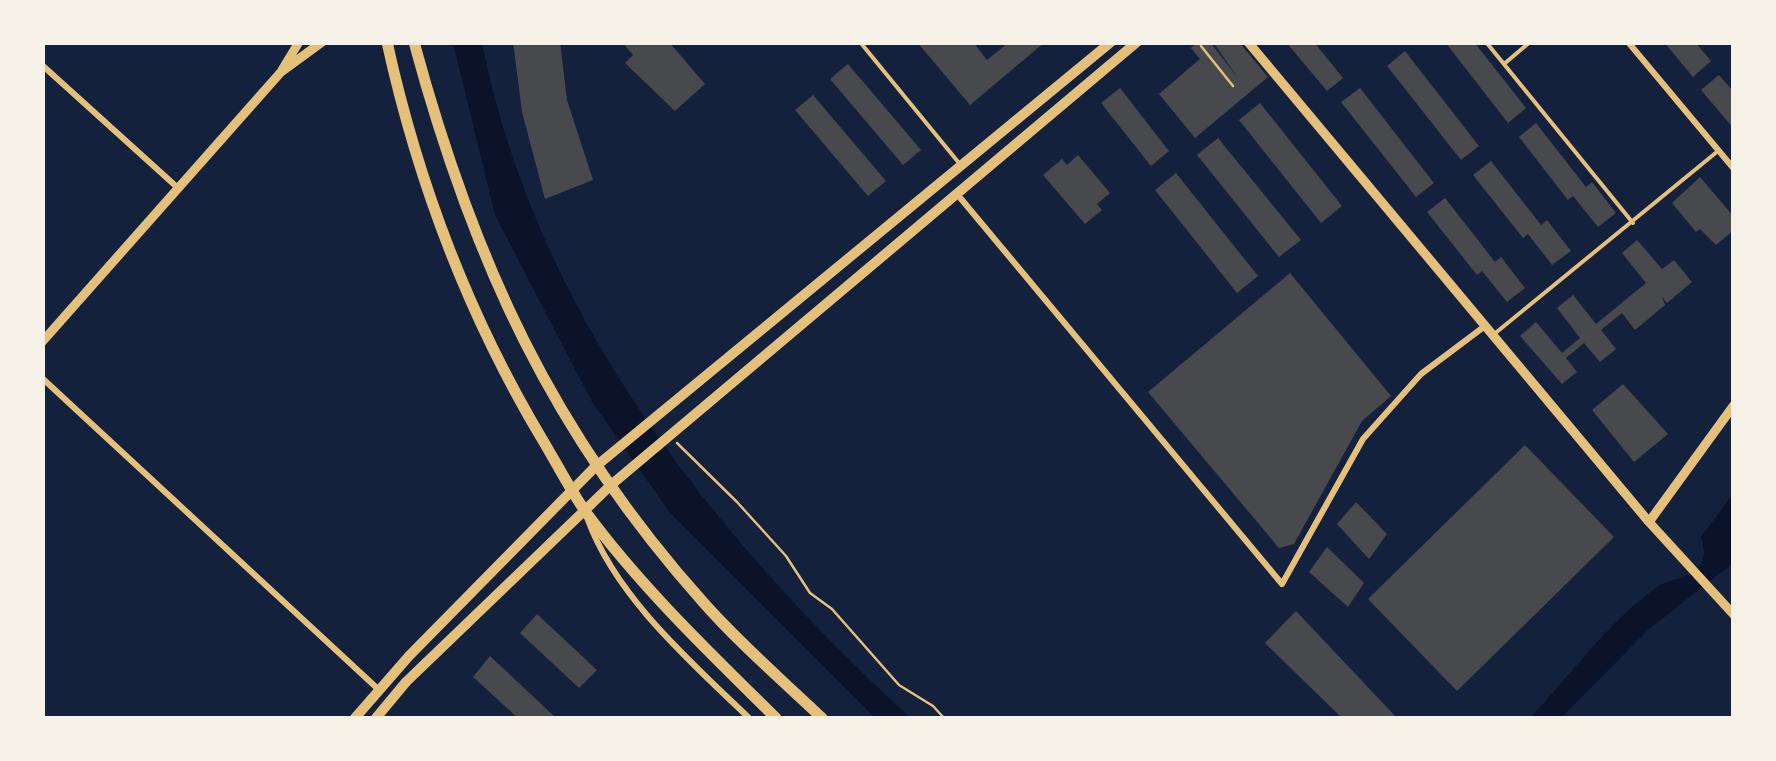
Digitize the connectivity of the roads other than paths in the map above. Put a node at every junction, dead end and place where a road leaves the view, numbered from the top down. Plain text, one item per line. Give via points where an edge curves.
1 (299, 42) edge
2 (322, 42) edge
3 (387, 42) edge
4 (414, 42) edge
5 (860, 42) edge
6 (1111, 42) edge
7 (1137, 42) edge
8 (1248, 42) edge
9 (1486, 42) edge
10 (1530, 42) edge
11 (1628, 42) edge
12 (1504, 64) junction
13 (42, 66) edge
14 (280, 72) junction
15 (1718, 151) junction
16 (962, 166) junction
17 (1734, 169) edge
18 (179, 189) junction
19 (958, 194) junction
20 (1632, 223) junction
21 (1486, 325) junction
22 (1494, 335) junction
23 (42, 342) edge
24 (42, 378) edge
25 (1734, 404) edge
26 (595, 467) junction
27 (611, 485) junction
28 (572, 489) junction
29 (584, 510) junction
30 (1649, 522) junction
31 (1734, 614) edge
32 (378, 689) junction
33 (356, 718) edge
34 (376, 718) edge
35 (750, 718) edge
36 (776, 718) edge
37 (822, 718) edge

1 - 14 street
2 - 14 street
3 - 28 main road via 447,253 512,389
4 - 26 main road via 506,310
5 - 16 lane
6 - 16 main road
7 - 19 main road
8 - 21 street
9 - 12 lane
10 - 12 lane
11 - 15 street
12 - 20 lane
13 - 18 street
14 - 18 street
15 - 17 street
15 - 20 lane
16 - 26 main road
18 - 23 street
19 - 21 street via 1282,584 1362,439 1421,374
19 - 27 main road
20 - 22 lane
21 - 22 street
22 - 30 street
24 - 32 street
25 - 30 street
26 - 27 main road
26 - 28 main road
27 - 29 main road
27 - 37 main road via 704,605
28 - 29 main road
28 - 32 main road
29 - 34 main road
29 - 35 street via 599,550 627,586
29 - 36 main road
30 - 31 street
32 - 33 main road

